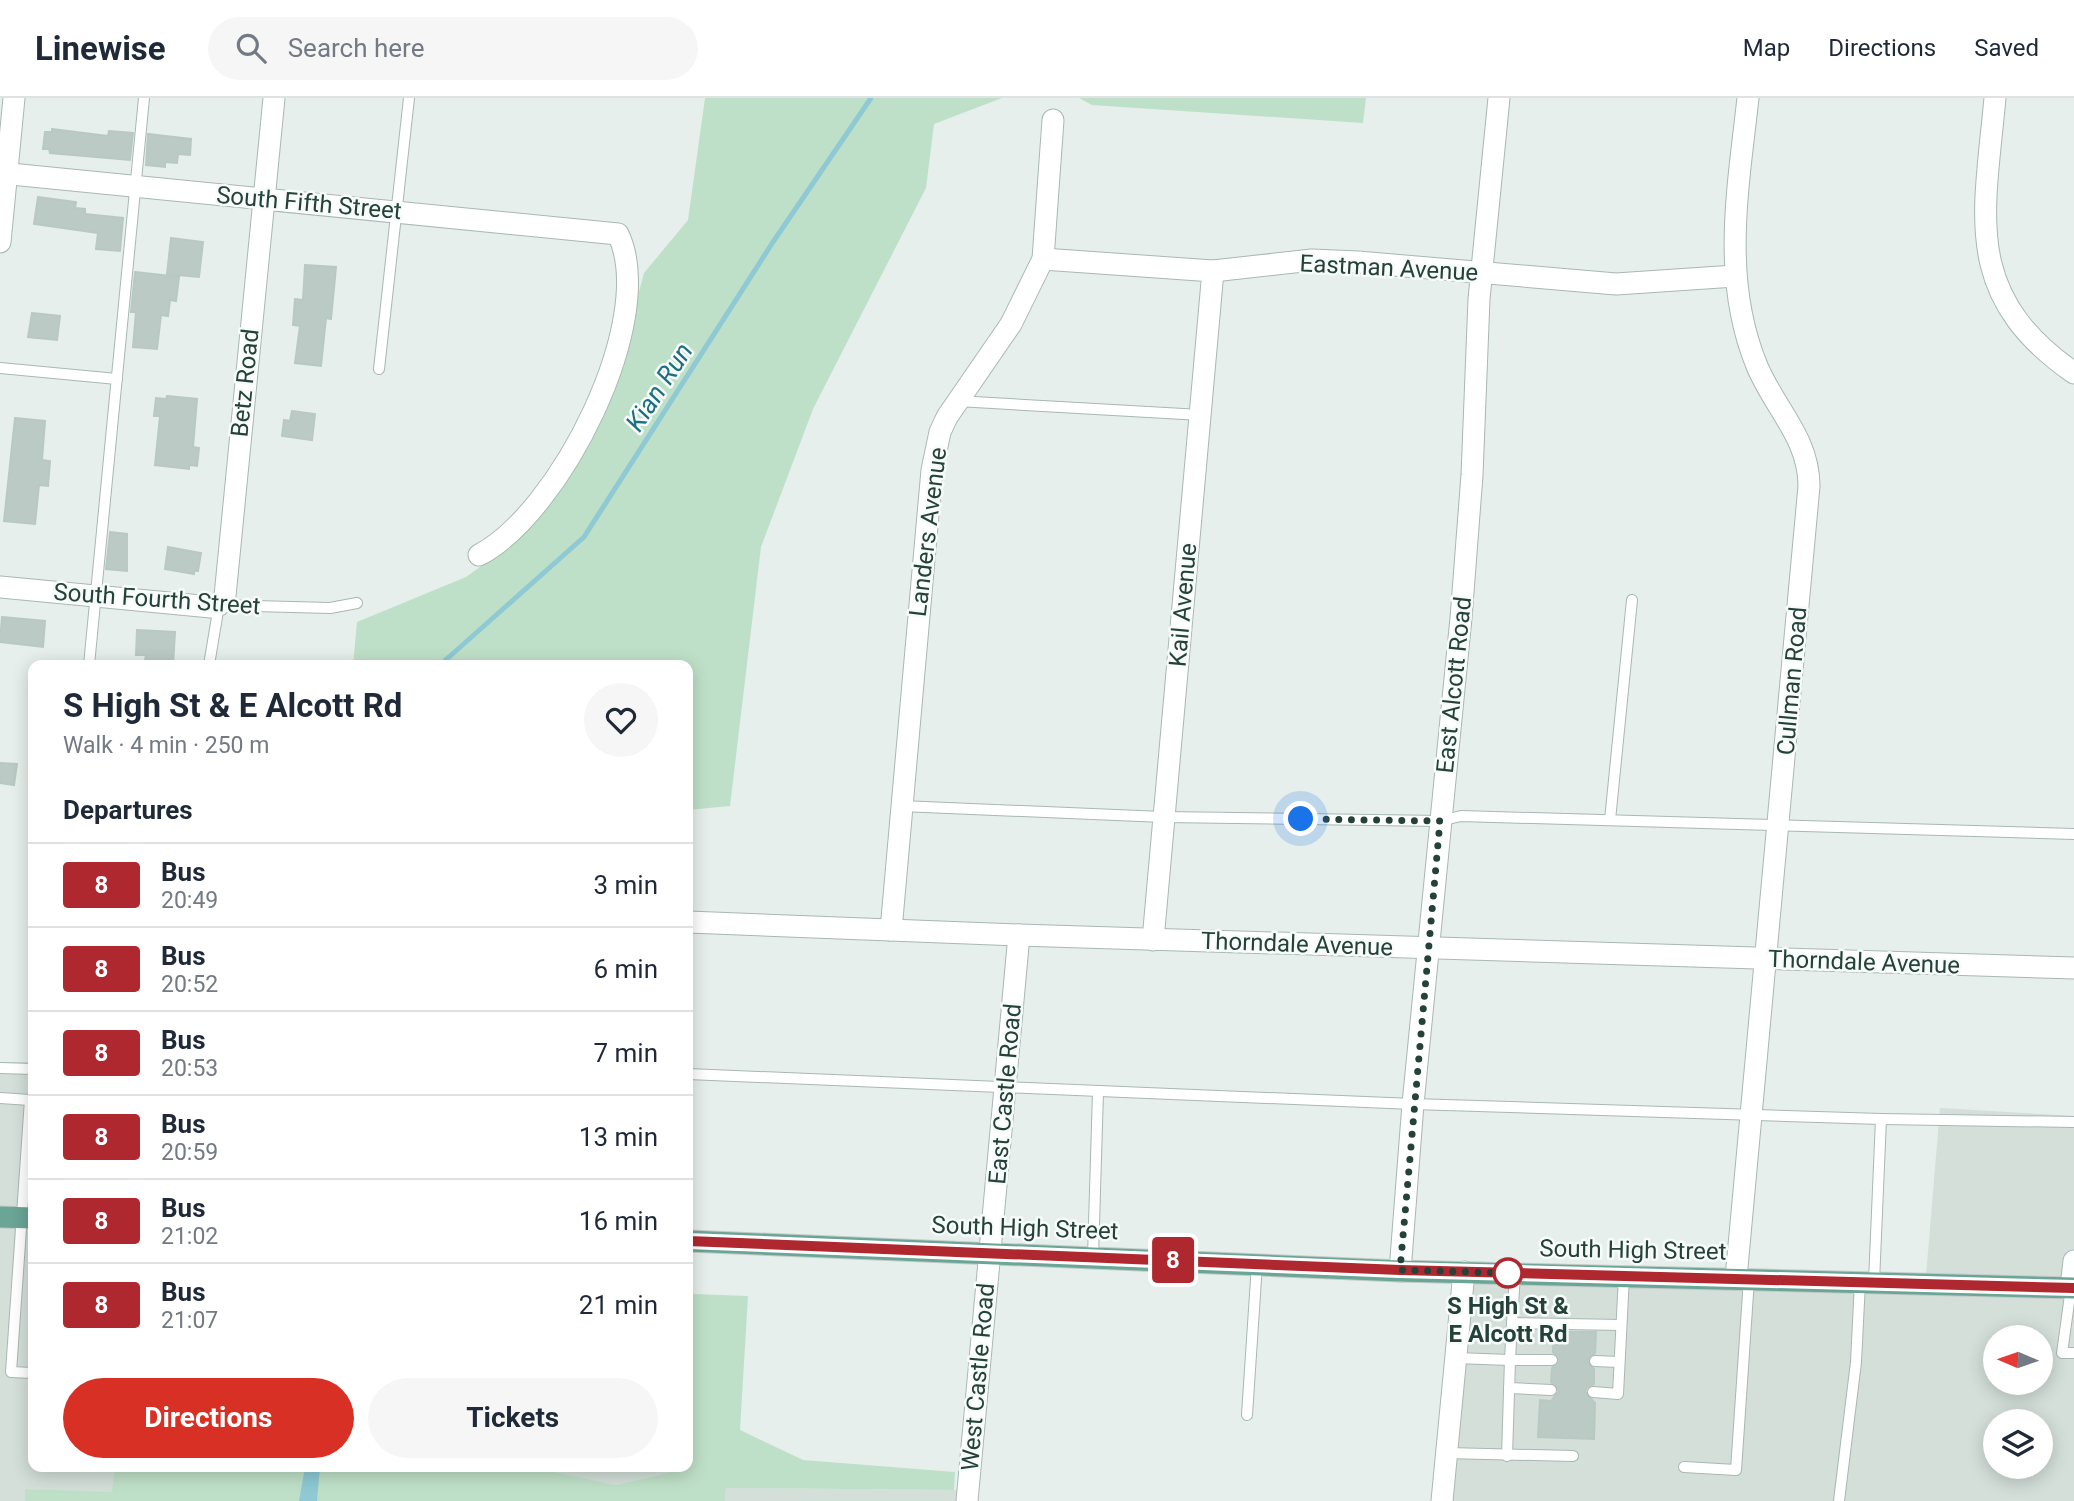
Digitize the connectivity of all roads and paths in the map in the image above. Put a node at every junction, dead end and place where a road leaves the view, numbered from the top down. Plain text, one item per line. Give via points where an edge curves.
1 (14, 98) edge
2 (144, 98) edge
3 (274, 98) edge
4 (409, 98) edge
5 (1499, 98) edge
6 (1748, 98) edge
7 (1995, 98) edge
8 (1053, 120) dead end
9 (4, 173) edge
10 (135, 185) junction
11 (264, 200) junction
12 (398, 211) junction
13 (0, 242) edge
14 (1043, 259) junction
15 (1213, 271) junction
16 (1482, 274) junction
17 (1735, 276) junction
18 (0, 368) edge
19 (379, 369) dead end
20 (2074, 373) edge
21 (117, 379) junction
22 (957, 401) junction
23 (1201, 415) junction
24 (479, 555) dead end
25 (0, 587) edge
26 (97, 595) junction
27 (1632, 600) dead end
28 (357, 603) dead end
29 (219, 605) junction
30 (90, 660) edge
31 (210, 660) edge
32 (901, 806) junction
33 (1163, 817) junction
34 (1610, 820) junction
35 (1440, 821) junction
36 (1778, 825) junction
37 (2074, 834) edge
38 (693, 922) edge
39 (891, 930) junction
40 (1019, 935) junction
41 (1153, 940) junction
42 (1428, 949) junction
43 (1767, 959) junction
44 (2074, 968) edge
45 (0, 1068) edge
46 (28, 1069) edge
47 (693, 1074) edge
48 (1007, 1088) junction
49 (1098, 1091) junction
50 (0, 1098) edge
51 (28, 1100) edge
52 (1413, 1104) junction
53 (1751, 1113) junction
54 (1881, 1119) junction
55 (2074, 1122) edge
56 (0, 1217) edge
57 (28, 1218) edge
58 (693, 1241) edge
59 (990, 1252) junction
60 (1093, 1257) junction
61 (2074, 1261) edge
62 (1257, 1264) junction
63 (1400, 1270) junction
64 (1464, 1272) junction
65 (1515, 1273) junction
66 (1624, 1276) junction
67 (1743, 1278) junction
68 (1867, 1282) junction
69 (2073, 1288) edge
70 (1512, 1323) junction
71 (1621, 1325) junction
72 (2074, 1353) edge
73 (1455, 1357) junction
74 (1510, 1360) junction
75 (1552, 1360) dead end
76 (1595, 1362) dead end
77 (1619, 1362) junction
78 (28, 1373) edge
79 (1509, 1388) junction
80 (1551, 1390) dead end
81 (1593, 1392) dead end
82 (1247, 1415) dead end
83 (1447, 1453) junction
84 (1507, 1456) junction
85 (1573, 1456) dead end
86 (1684, 1467) dead end
87 (967, 1501) edge
88 (1442, 1501) edge
89 (1839, 1501) edge

1 - 9 street
2 - 10 lane
3 - 11 street, Betz Road
4 - 12 lane
5 - 16 street, East Alcott Road
6 - 17 street, Cullman Road
7 - 20 street via 1984,235 1990,263 1998,289 2019,326
8 - 14 street, Landers Avenue
9 - 10 street, South Fifth Street
9 - 13 street
10 - 11 street, South Fifth Street
10 - 21 lane
11 - 12 street, South Fifth Street
11 - 29 street, Betz Road via 225,596
12 - 19 lane
12 - 24 street, South Fifth Street via 618,234 629,265 621,334 602,393 536,508 504,540
14 - 15 street, Eastman Avenue
14 - 22 street, Landers Avenue via 1011,324
15 - 16 street, Eastman Avenue via 1312,260
15 - 23 street, Kail Avenue
16 - 17 street, Eastman Avenue via 1616,284
16 - 35 street, East Alcott Road via 1469,517
17 - 36 street, Cullman Road via 1757,367 1804,447 1809,472
18 - 21 lane
21 - 26 lane
22 - 23 lane
22 - 32 street, Landers Avenue via 940,432 932,470
23 - 33 street, Kail Avenue
25 - 26 street, South Fourth Street
26 - 29 street, South Fourth Street
26 - 30 lane
27 - 34 lane
28 - 29 lane, South Fourth Street via 330,608
29 - 31 lane, Betz Road
32 - 33 lane
32 - 39 street, Landers Avenue
33 - 35 lane
33 - 41 street, Kail Avenue
34 - 35 lane via 1461,816
34 - 36 lane
35 - 42 street, East Alcott Road
36 - 37 lane
36 - 43 street, Cullman Road
38 - 39 street, Thorndale Avenue
39 - 40 street, Thorndale Avenue
40 - 41 street, Thorndale Avenue
40 - 48 street, East Castle Road
41 - 42 street, Thorndale Avenue
42 - 43 street, Thorndale Avenue
42 - 52 street, East Alcott Road
43 - 44 street, Thorndale Avenue
43 - 53 street, Cullman Road
45 - 46 lane
47 - 48 lane
48 - 49 lane
48 - 59 street, East Castle Road
49 - 52 lane
49 - 60 lane
50 - 51 lane
52 - 53 lane
52 - 63 street, East Alcott Road
53 - 54 lane
53 - 67 street, Cullman Road
54 - 55 lane
54 - 68 lane
56 - 57 main road
57 - 78 lane via 10,1372
58 - 59 main road, South High Street
59 - 60 main road, South High Street
59 - 87 street, West Castle Road
60 - 62 main road, South High Street
61 - 69 street
62 - 63 main road, South High Street
62 - 82 lane
63 - 64 main road, South High Street
64 - 65 main road, South High Street
64 - 73 street
65 - 66 main road, South High Street
65 - 70 lane
66 - 67 main road, South High Street
66 - 71 lane
67 - 68 main road, South High Street
67 - 86 lane via 1736,1470
68 - 69 main road, South High Street
68 - 89 lane
69 - 72 lane via 2062,1353
70 - 71 lane
70 - 74 lane
71 - 77 lane
73 - 74 lane
73 - 83 street
74 - 75 lane
74 - 79 lane
76 - 77 lane
77 - 81 lane via 1618,1394
79 - 80 lane
79 - 84 lane
83 - 84 lane
83 - 88 street
84 - 85 lane

